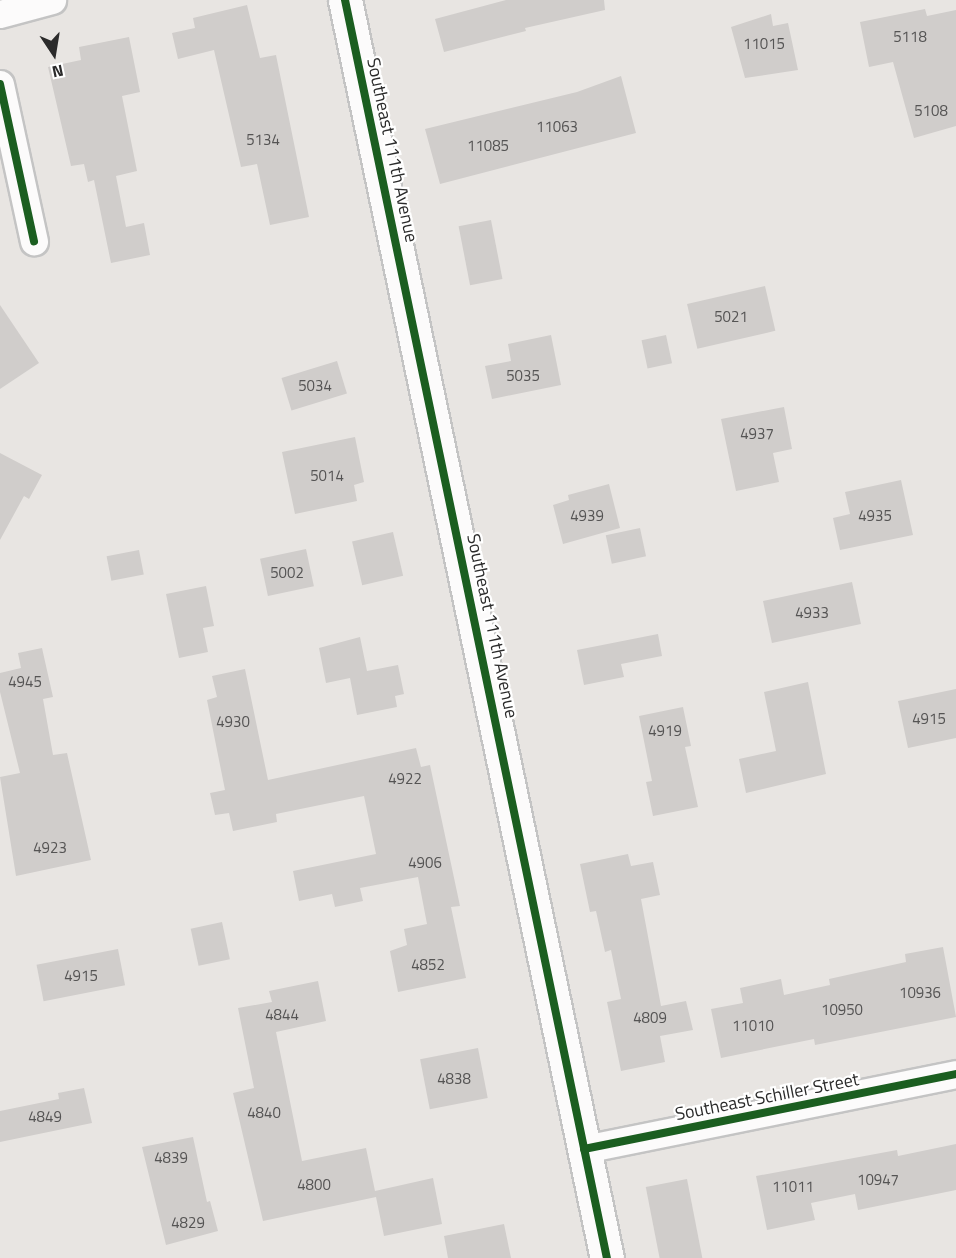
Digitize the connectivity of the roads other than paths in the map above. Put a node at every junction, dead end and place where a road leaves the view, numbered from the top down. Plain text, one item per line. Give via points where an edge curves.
1 (52, 0) edge
2 (345, 0) edge
3 (0, 14) edge
4 (0, 84) edge
5 (34, 241) dead end
6 (956, 1074) edge
7 (584, 1149) junction
8 (607, 1258) edge

1 - 3 street
2 - 7 street, Southeast 111th Avenue
4 - 5 street
6 - 7 street, Southeast Schiller Street
7 - 8 street, Southeast 111th Avenue

